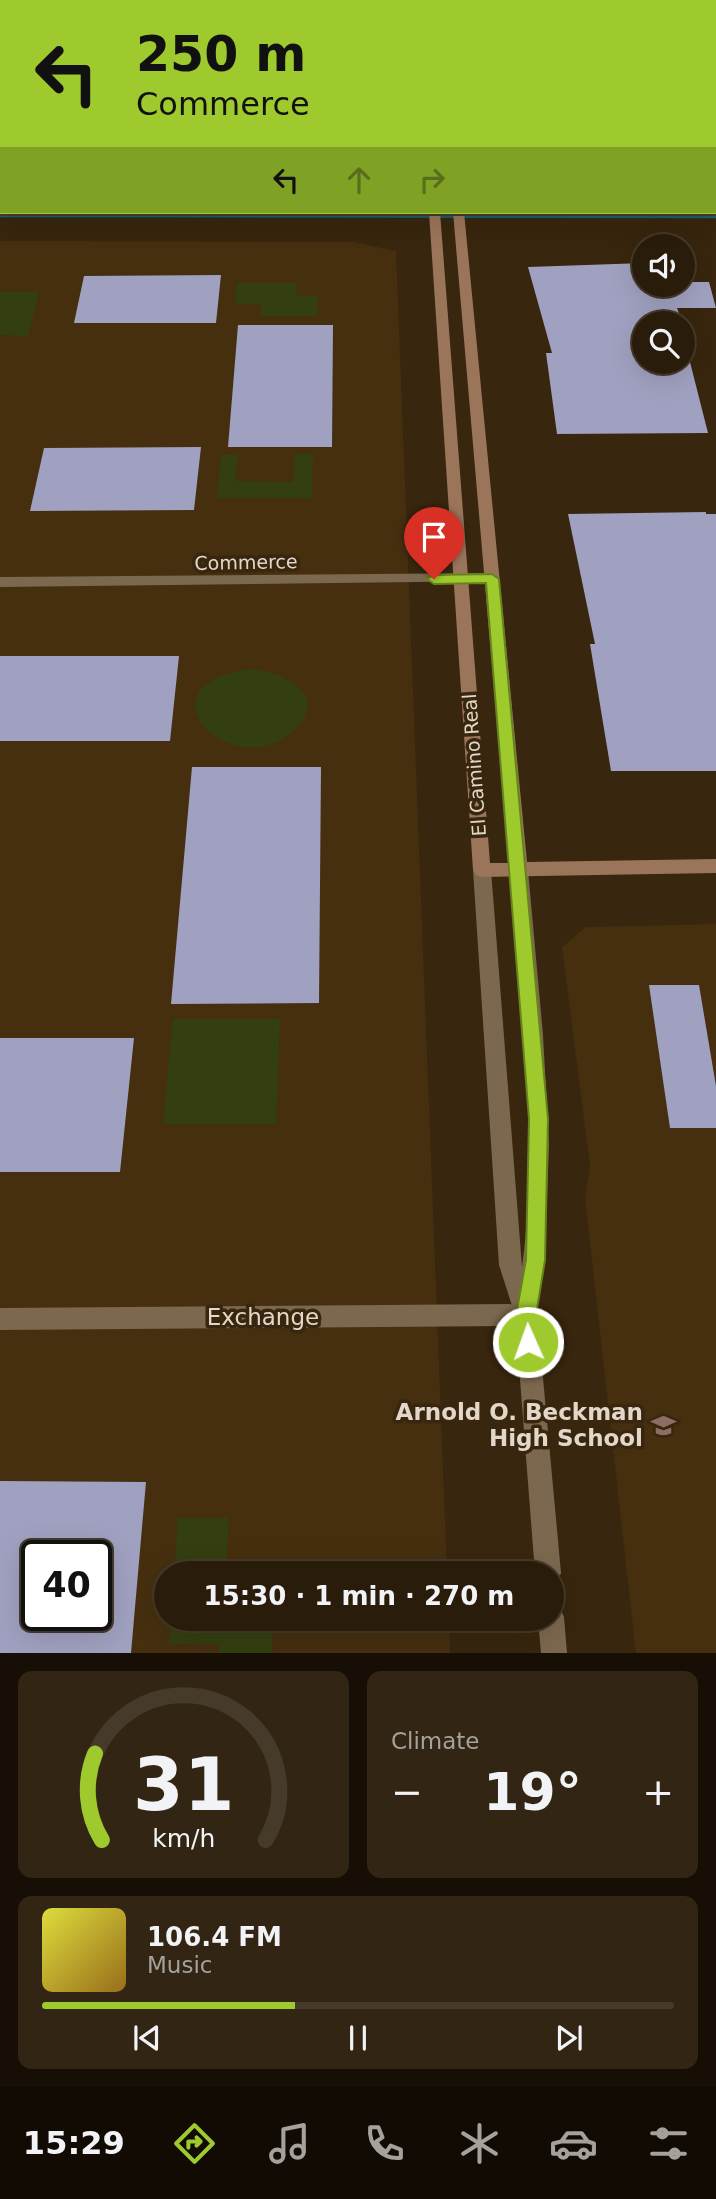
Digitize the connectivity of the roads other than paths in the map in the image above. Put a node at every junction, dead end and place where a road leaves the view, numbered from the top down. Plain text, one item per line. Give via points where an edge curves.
1 (434, 214) edge
2 (458, 214) edge
3 (461, 579) junction
4 (492, 579) junction
5 (0, 582) edge
6 (716, 866) edge
7 (482, 870) junction
8 (519, 870) junction
9 (526, 1315) junction
10 (0, 1319) edge
11 (547, 1561) edge
12 (552, 1631) edge
13 (554, 1653) edge

1 - 3 main road, El Camino Real
2 - 4 main road, El Camino Real
3 - 4 street, Commerce
3 - 5 street, Commerce
3 - 7 main road, El Camino Real
4 - 8 main road, El Camino Real
6 - 8 main road
7 - 8 main road
7 - 9 street, El Camino Real via 510,1265
8 - 9 street, El Camino Real via 538,1119 536,1260
9 - 10 street, Exchange
9 - 11 street, El Camino Real
12 - 13 street

